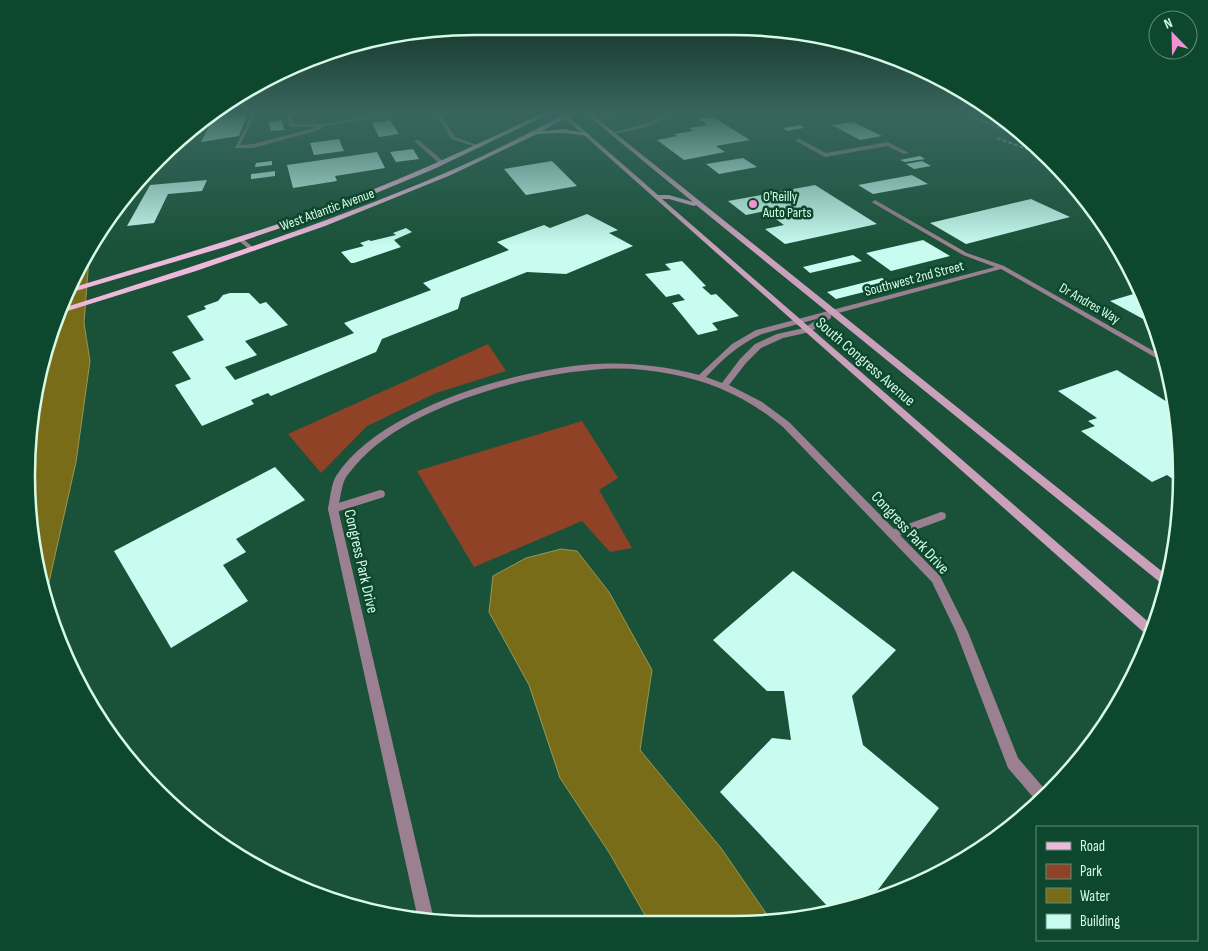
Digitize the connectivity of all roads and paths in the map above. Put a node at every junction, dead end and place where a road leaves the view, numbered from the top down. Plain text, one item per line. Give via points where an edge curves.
1 (436, 157) edge
2 (455, 157) edge
3 (482, 157) edge
4 (612, 157) edge
5 (641, 157) edge
6 (442, 163) junction
7 (656, 197) junction
8 (875, 202) dead end
9 (699, 206) junction
10 (240, 239) junction
11 (253, 250) junction
12 (1002, 268) junction
13 (77, 289) edge
14 (68, 309) edge
15 (833, 312) junction
16 (796, 321) junction
17 (807, 330) junction
18 (1157, 356) edge
19 (702, 378) junction
20 (724, 386) junction
21 (380, 494) dead end
22 (333, 509) junction
23 (941, 516) dead end
24 (893, 534) junction
25 (1161, 577) edge
26 (1146, 627) edge
27 (1038, 792) edge
28 (424, 913) edge

1 - 6 street
2 - 6 main road, West Atlantic Avenue
3 - 11 main road, West Atlantic Avenue via 392,199
4 - 7 main road, South Congress Avenue
5 - 9 main road, South Congress Avenue
6 - 10 main road, West Atlantic Avenue via 347,202
7 - 9 main road via 683,200
7 - 16 main road, South Congress Avenue
8 - 12 street, Dr Andres Way via 965,254
9 - 15 main road, South Congress Avenue
10 - 11 street
10 - 13 main road, West Atlantic Avenue
11 - 14 main road, West Atlantic Avenue
12 - 15 street, Southwest 2nd Street
12 - 18 street, Dr Andres Way
15 - 16 street, Southwest 2nd Street
15 - 17 street, Southwest 2nd Street
15 - 25 main road, South Congress Avenue
16 - 17 main road, South Congress Avenue
16 - 19 street via 743,338 723,353
17 - 20 street via 780,336 758,346
17 - 26 main road, South Congress Avenue
19 - 20 street, Congress Park Drive
19 - 22 street, Congress Park Drive via 640,367 592,366 539,374 488,387 446,403 379,436 352,459 337,482
20 - 24 street, Congress Park Drive via 745,395 797,434
21 - 22 street
22 - 28 street, Congress Park Drive
23 - 24 street
24 - 27 street, Congress Park Drive via 930,573 945,595 1013,763

